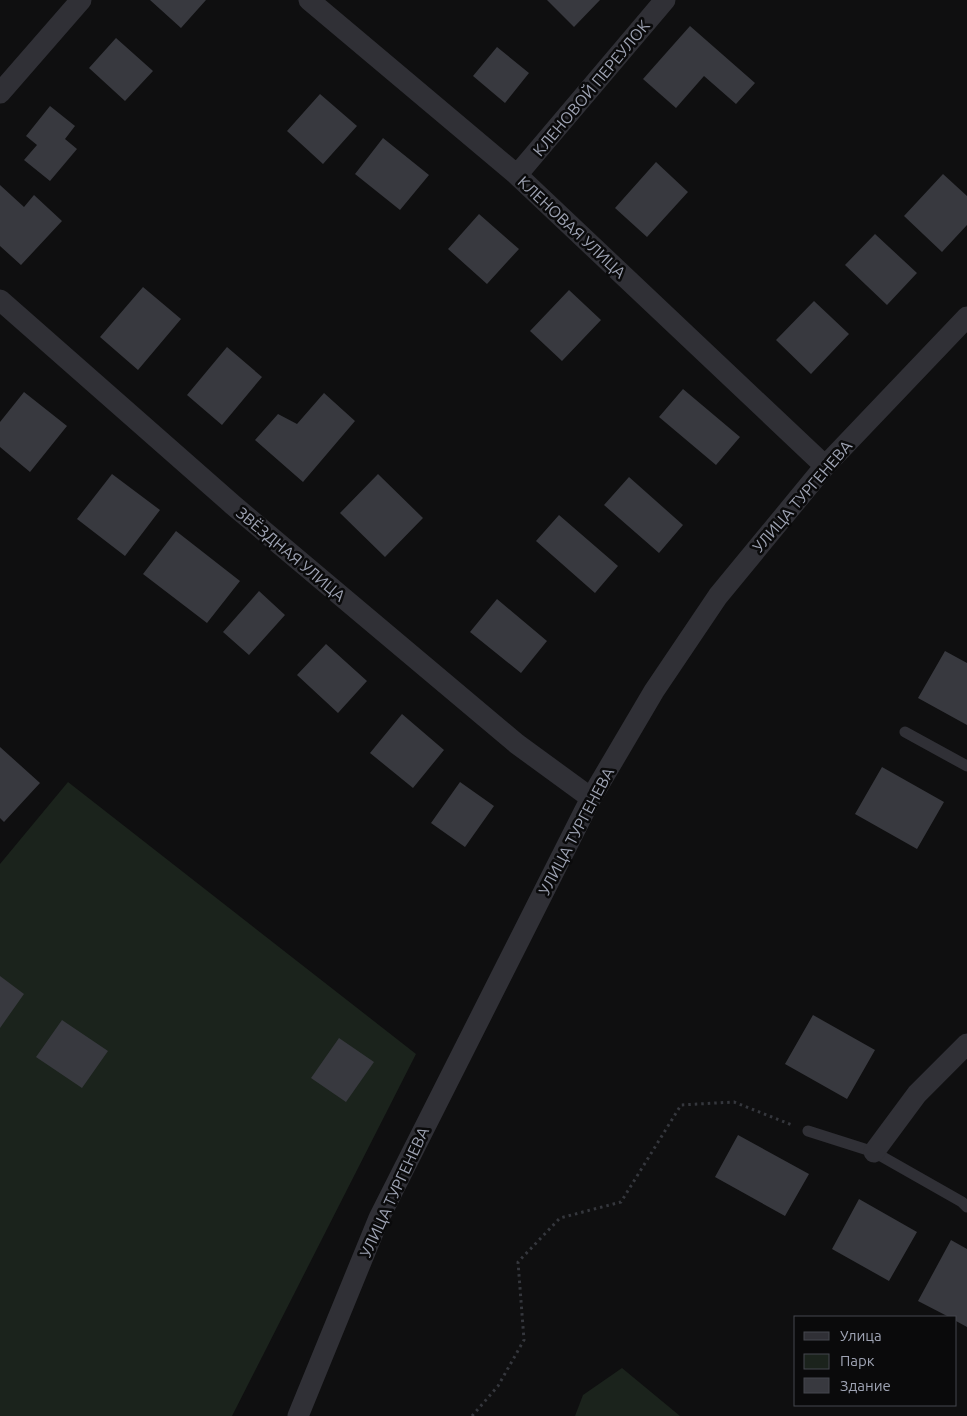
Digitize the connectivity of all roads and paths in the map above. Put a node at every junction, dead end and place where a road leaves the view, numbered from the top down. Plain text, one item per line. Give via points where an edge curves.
1 (81, 0) edge
2 (309, 0) edge
3 (665, 0) edge
4 (0, 93) edge
5 (517, 175) junction
6 (0, 300) edge
7 (967, 317) edge
8 (825, 466) junction
9 (905, 732) dead end
10 (967, 766) edge
11 (591, 798) junction
12 (967, 1044) edge
13 (808, 1131) joint
14 (874, 1152) junction
15 (967, 1207) edge
16 (298, 1416) edge
17 (472, 1416) edge

1 - 4 street
2 - 5 street, КЛЕНОВАЯ УЛИЦА
3 - 5 street, КЛЕНОВОЙ ПЕРЕУЛОК
5 - 8 street, КЛЕНОВАЯ УЛИЦА
6 - 11 street, ЗВЁЗДНАЯ УЛИЦА via 248,518 517,744
7 - 8 street, УЛИЦА ТУРГЕНЕВА
8 - 11 street, УЛИЦА ТУРГЕНЕВА via 718,596 654,691
9 - 10 lane
11 - 16 street, УЛИЦА ТУРГЕНЕВА via 379,1218
12 - 14 street via 917,1094
13 - 14 lane
13 - 17 path via 734,1102 681,1105 621,1202 560,1218 518,1262 524,1340 498,1386
14 - 15 lane

